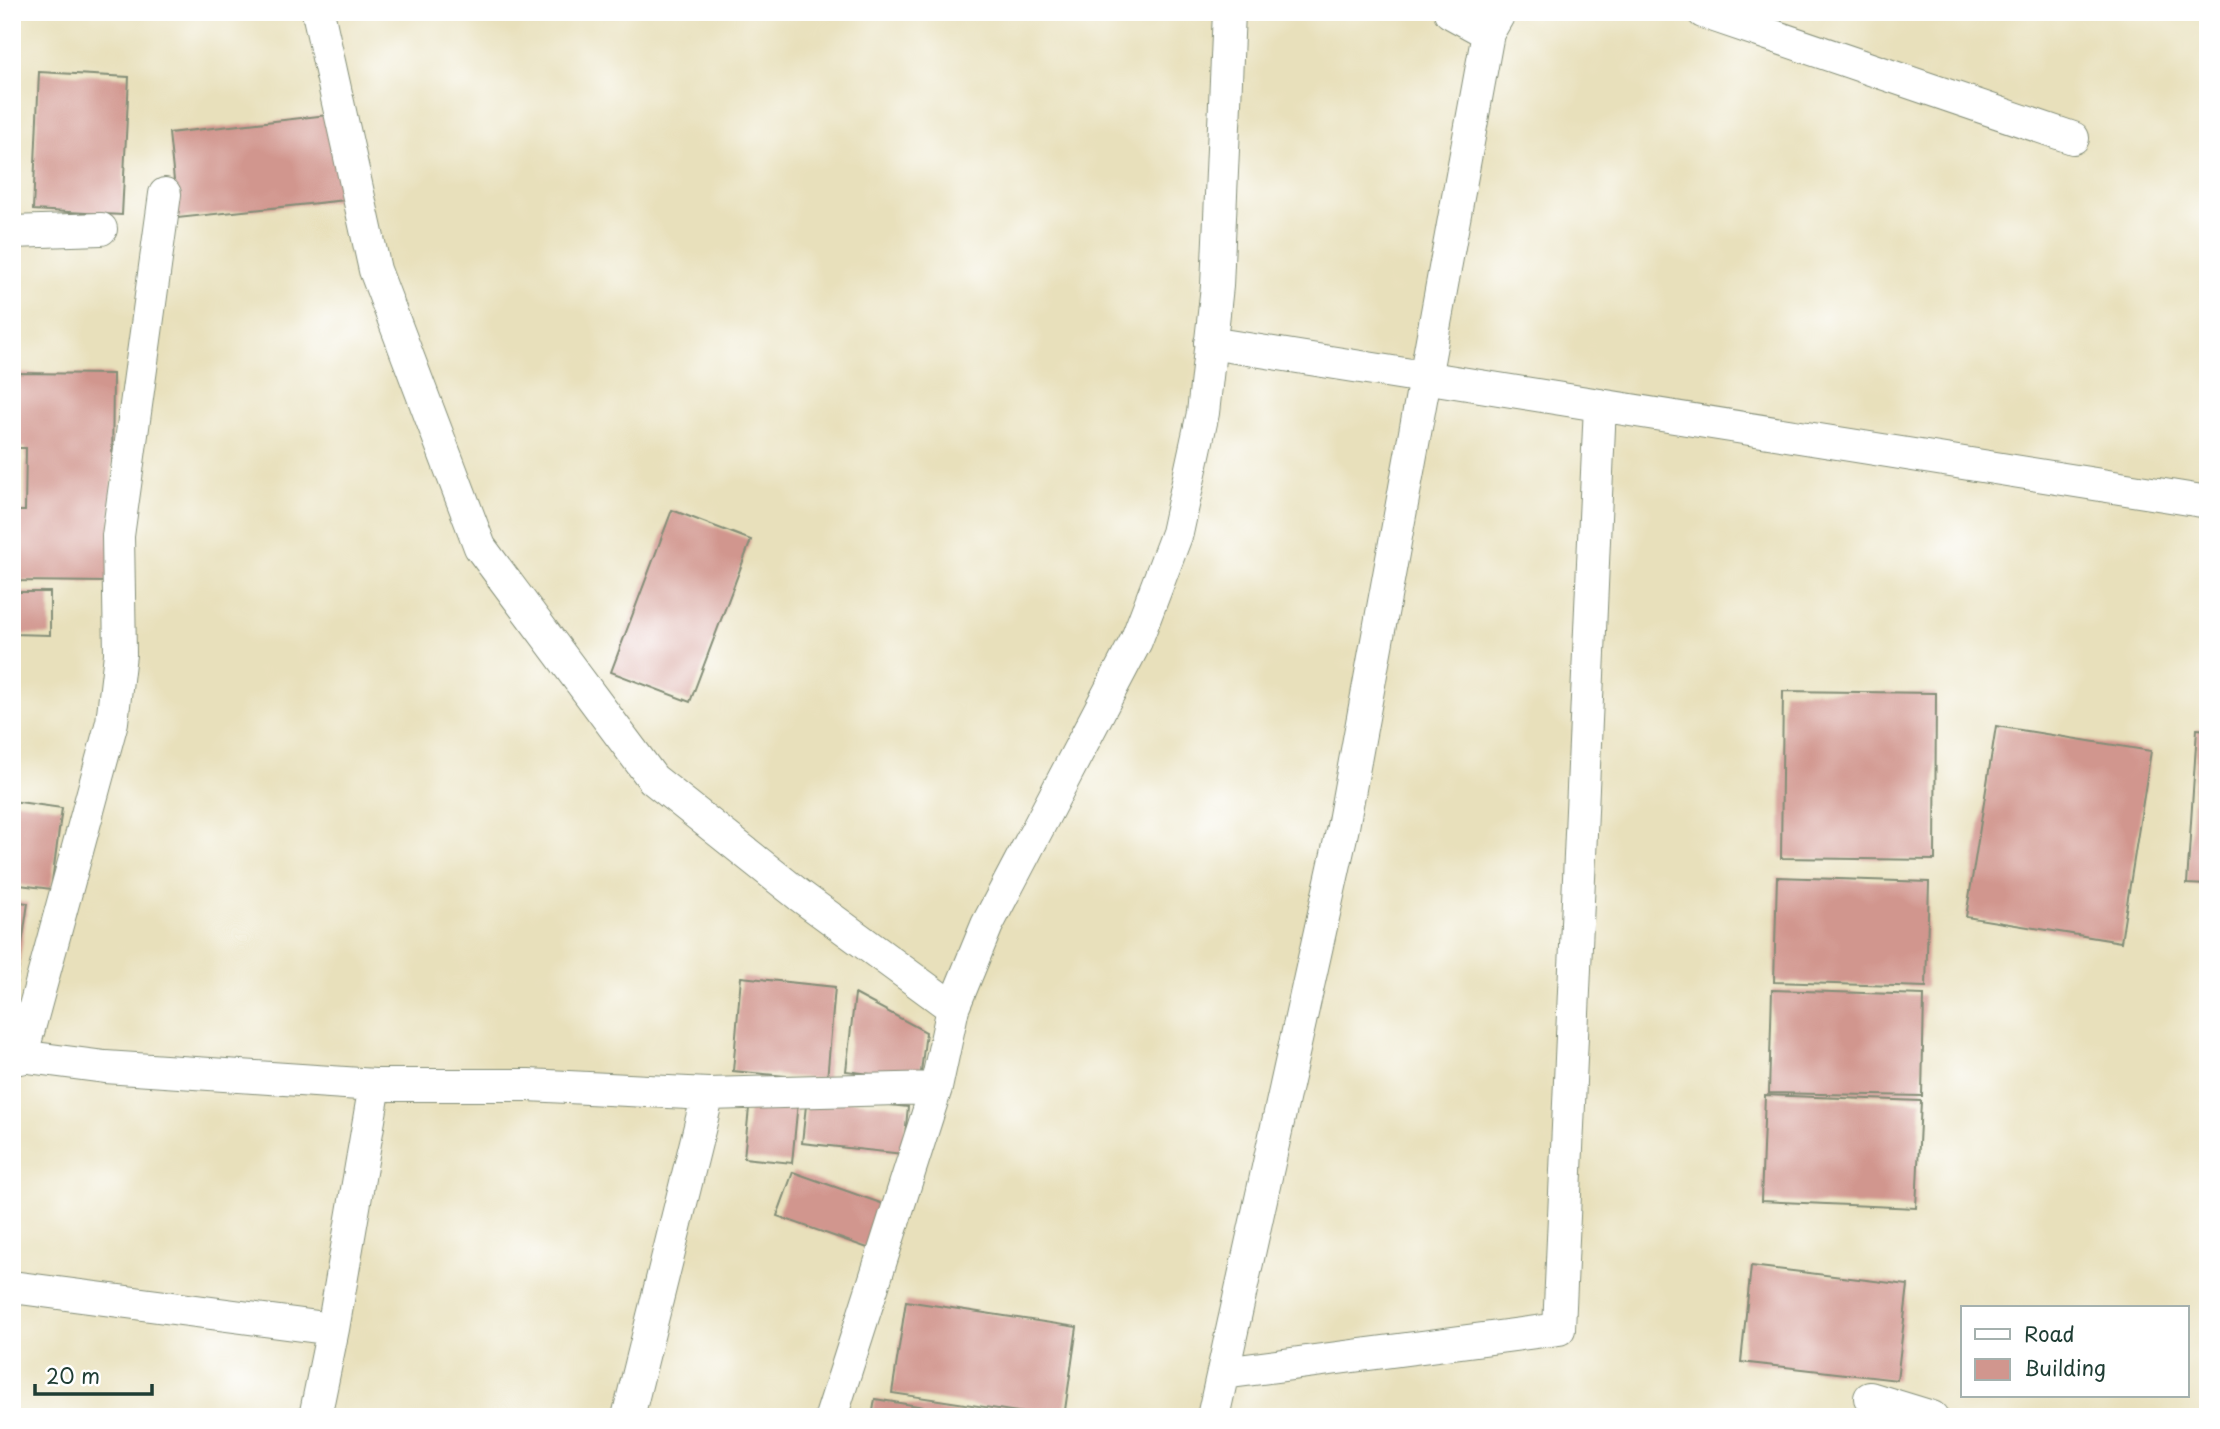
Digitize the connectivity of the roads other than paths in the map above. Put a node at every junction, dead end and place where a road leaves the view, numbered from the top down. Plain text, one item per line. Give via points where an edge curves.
1 (318, 12) edge
2 (1229, 12) edge
3 (1450, 12) edge
4 (1703, 12) edge
5 (1494, 23) edge
6 (2073, 138) dead end
7 (165, 194) dead end
8 (101, 229) dead end
9 (12, 232) edge
10 (1210, 343) junction
11 (1425, 378) junction
12 (1600, 405) junction
13 (2208, 502) edge
14 (954, 1008) junction
15 (17, 1056) edge
16 (374, 1085) junction
17 (936, 1088) junction
18 (708, 1094) junction
19 (12, 1287) edge
20 (333, 1329) junction
21 (1223, 1373) junction
22 (1870, 1398) dead end
23 (315, 1417) edge
24 (628, 1417) edge
25 (831, 1417) edge
26 (1213, 1417) edge
27 (1932, 1417) edge

1 - 14 street via 375,270 480,547 653,779 799,895
2 - 10 street via 1217,286
3 - 5 street
4 - 6 street
5 - 11 street
7 - 15 street via 118,536 120,654 112,722
8 - 9 street
10 - 11 street
10 - 14 street via 1203,413 1177,533 1136,641 987,925
11 - 12 street
11 - 21 street via 1343,827
12 - 13 street
12 - 21 street via 1559,1329
14 - 17 street
15 - 16 street via 105,1068
16 - 18 street via 528,1085
16 - 20 street
17 - 18 street
17 - 25 street
18 - 24 street
19 - 20 street
20 - 23 street
21 - 26 street
22 - 27 street

